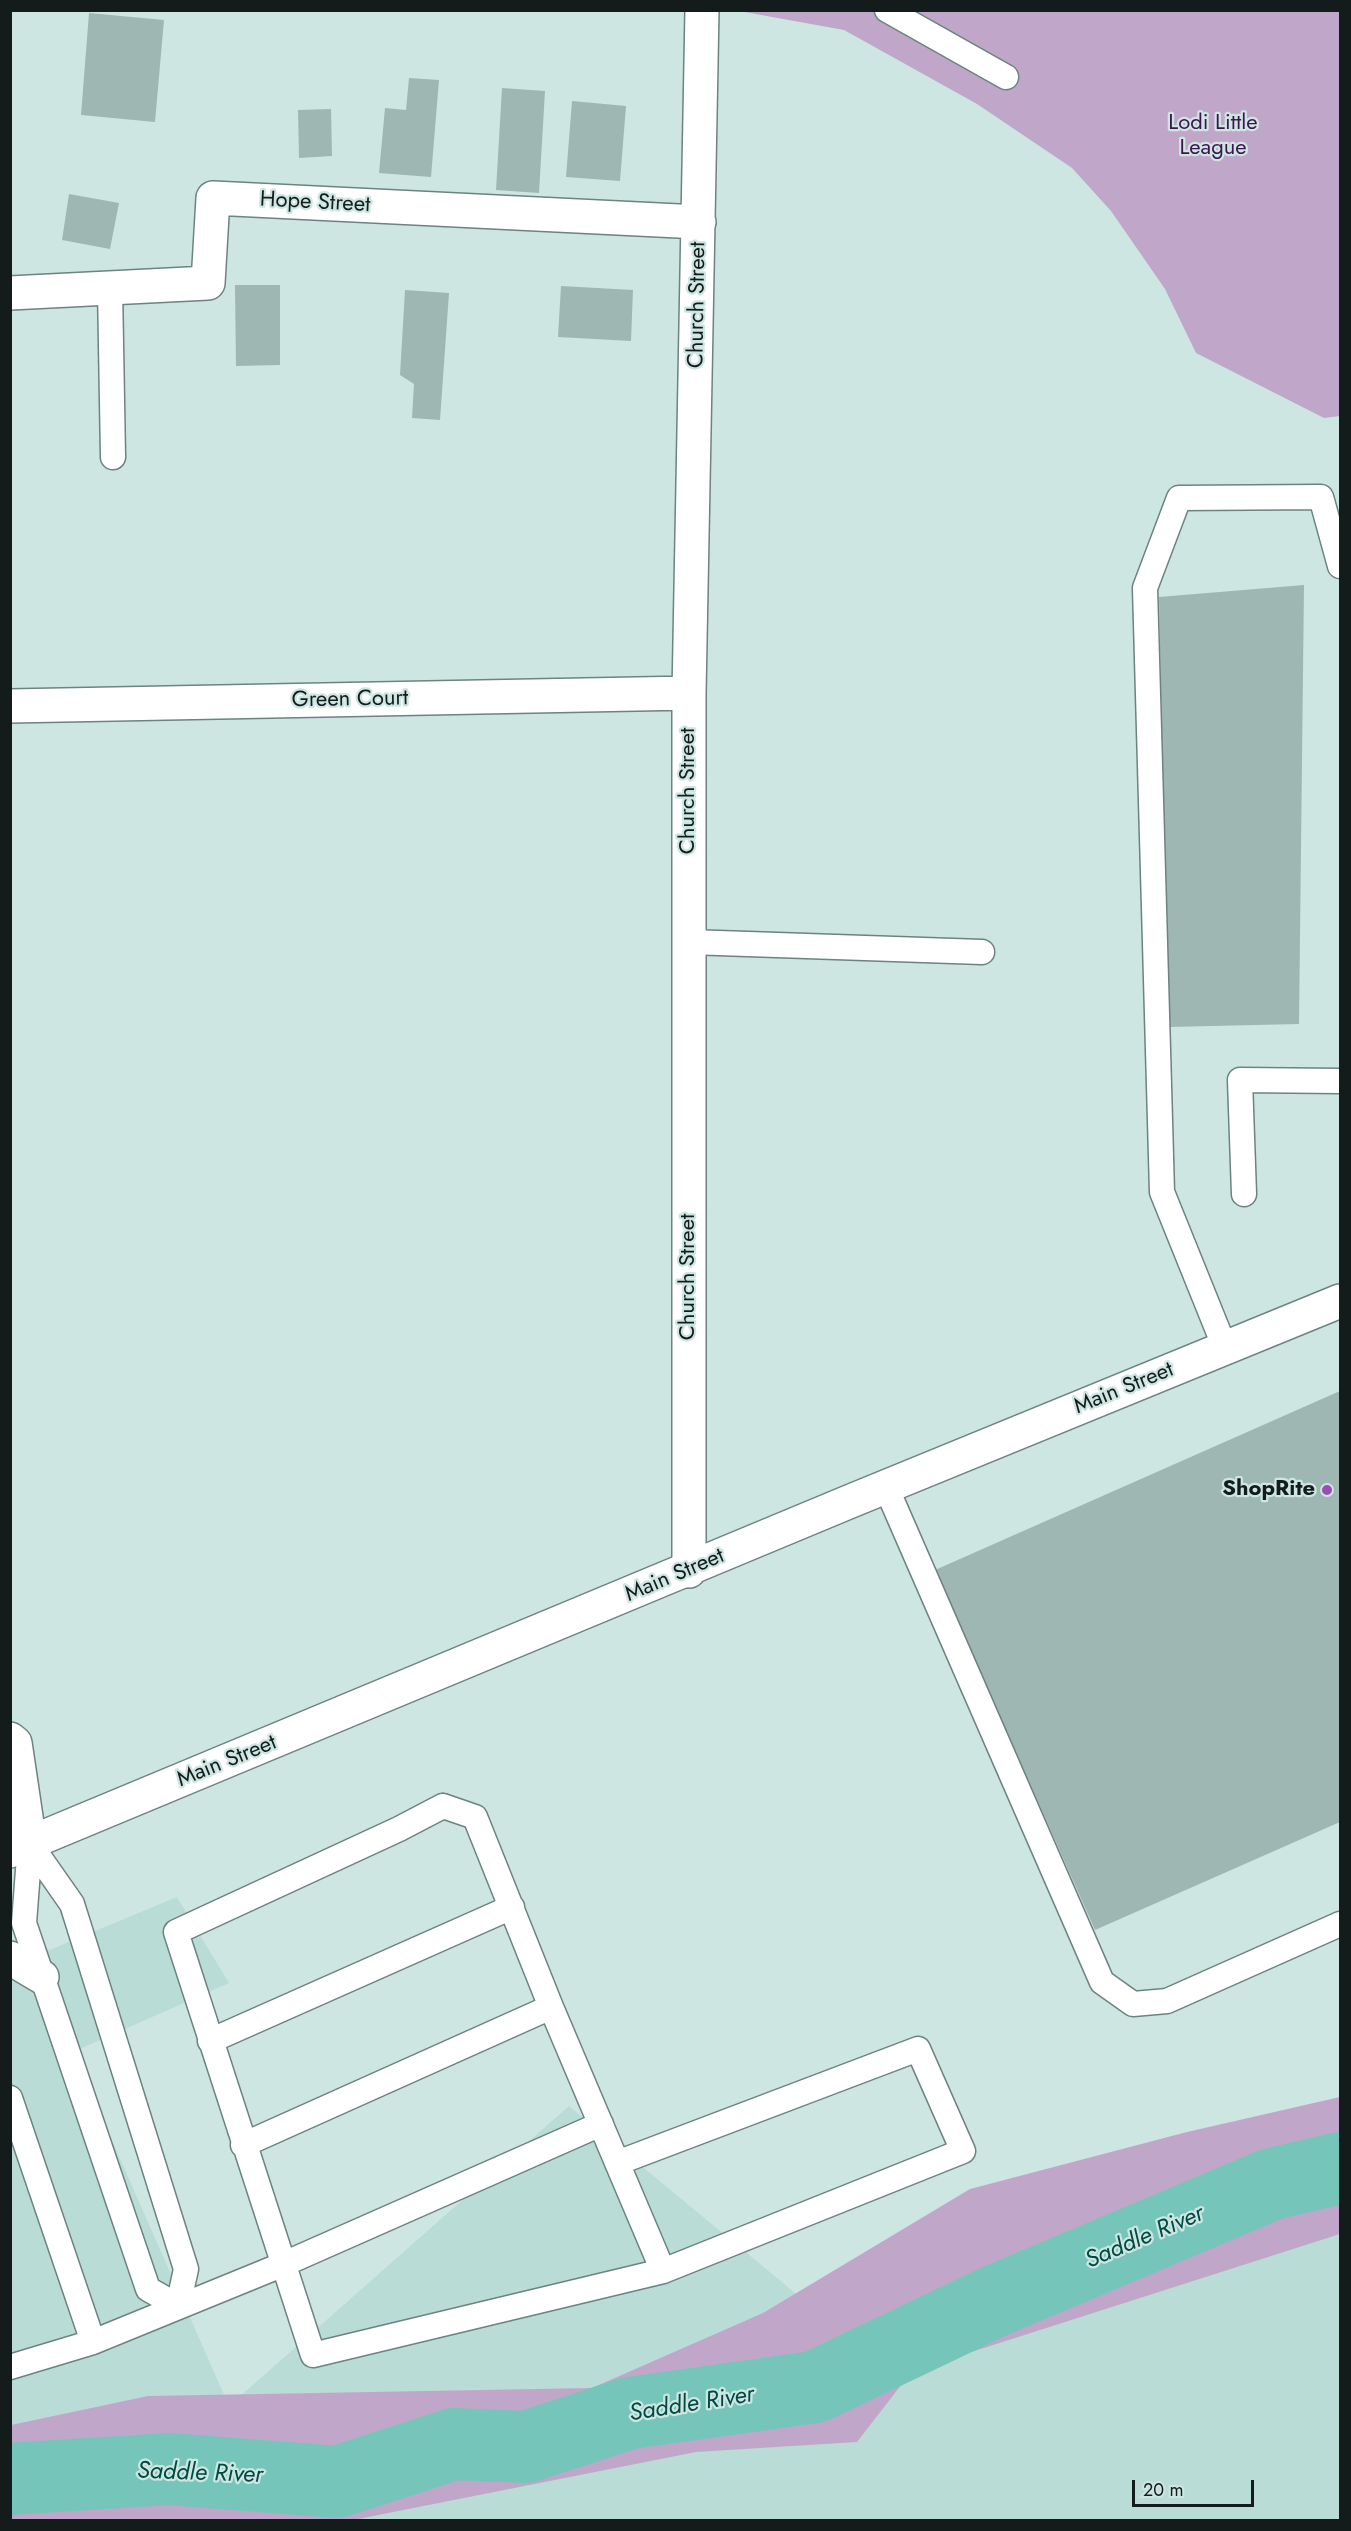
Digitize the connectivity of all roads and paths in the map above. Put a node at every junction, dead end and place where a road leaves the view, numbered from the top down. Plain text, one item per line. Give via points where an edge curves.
1 (702, 10) edge
2 (887, 10) edge
3 (1006, 77) dead end
4 (699, 222) junction
5 (110, 288) junction
6 (10, 293) edge
7 (113, 457) dead end
8 (1341, 566) edge
9 (689, 693) junction
10 (10, 706) edge
11 (689, 942) junction
12 (982, 952) dead end
13 (1341, 1082) edge
14 (1244, 1194) dead end
15 (1341, 1301) edge
16 (1225, 1348) junction
17 (886, 1487) junction
18 (689, 1571) junction
19 (10, 1739) edge
20 (17, 1840) edge
21 (512, 1907) junction
22 (1341, 1924) edge
23 (10, 1958) edge
24 (42, 1977) junction
25 (551, 2007) junction
26 (210, 2041) junction
27 (10, 2098) edge
28 (601, 2124) junction
29 (243, 2145) junction
30 (618, 2163) junction
31 (284, 2264) junction
32 (663, 2271) junction
33 (178, 2306) junction
34 (93, 2342) junction
35 (10, 2367) edge

1 - 4 main road, Church Street
2 - 3 lane
4 - 5 main road, Hope Street via 213,198 208,283
4 - 9 main road, Church Street
5 - 6 main road, Hope Street
5 - 7 lane
8 - 16 lane via 1321,497 1179,498 1145,588 1162,1192
9 - 10 main road, Green Court
9 - 11 main road, Church Street
11 - 12 lane
11 - 18 main road, Church Street
13 - 14 lane via 1240,1080
15 - 16 main road, Main Street
16 - 17 main road, Main Street
17 - 18 main road, Main Street
17 - 22 lane via 1102,1982 1133,2004 1167,2001
18 - 20 main road, Main Street
19 - 20 main road via 15,1743
20 - 24 lane via 24,1923
20 - 33 lane via 72,1904 186,2269
21 - 25 lane
21 - 26 lane
21 - 26 lane via 475,1817 443,1806 176,1932
23 - 24 main road
24 - 33 lane via 148,2289
25 - 28 lane
25 - 29 lane
26 - 29 lane
27 - 34 lane
28 - 30 lane
28 - 31 lane
29 - 31 lane
30 - 32 lane
30 - 32 lane via 918,2049 963,2151
31 - 32 lane via 313,2355
31 - 33 lane
33 - 34 lane
34 - 35 lane

